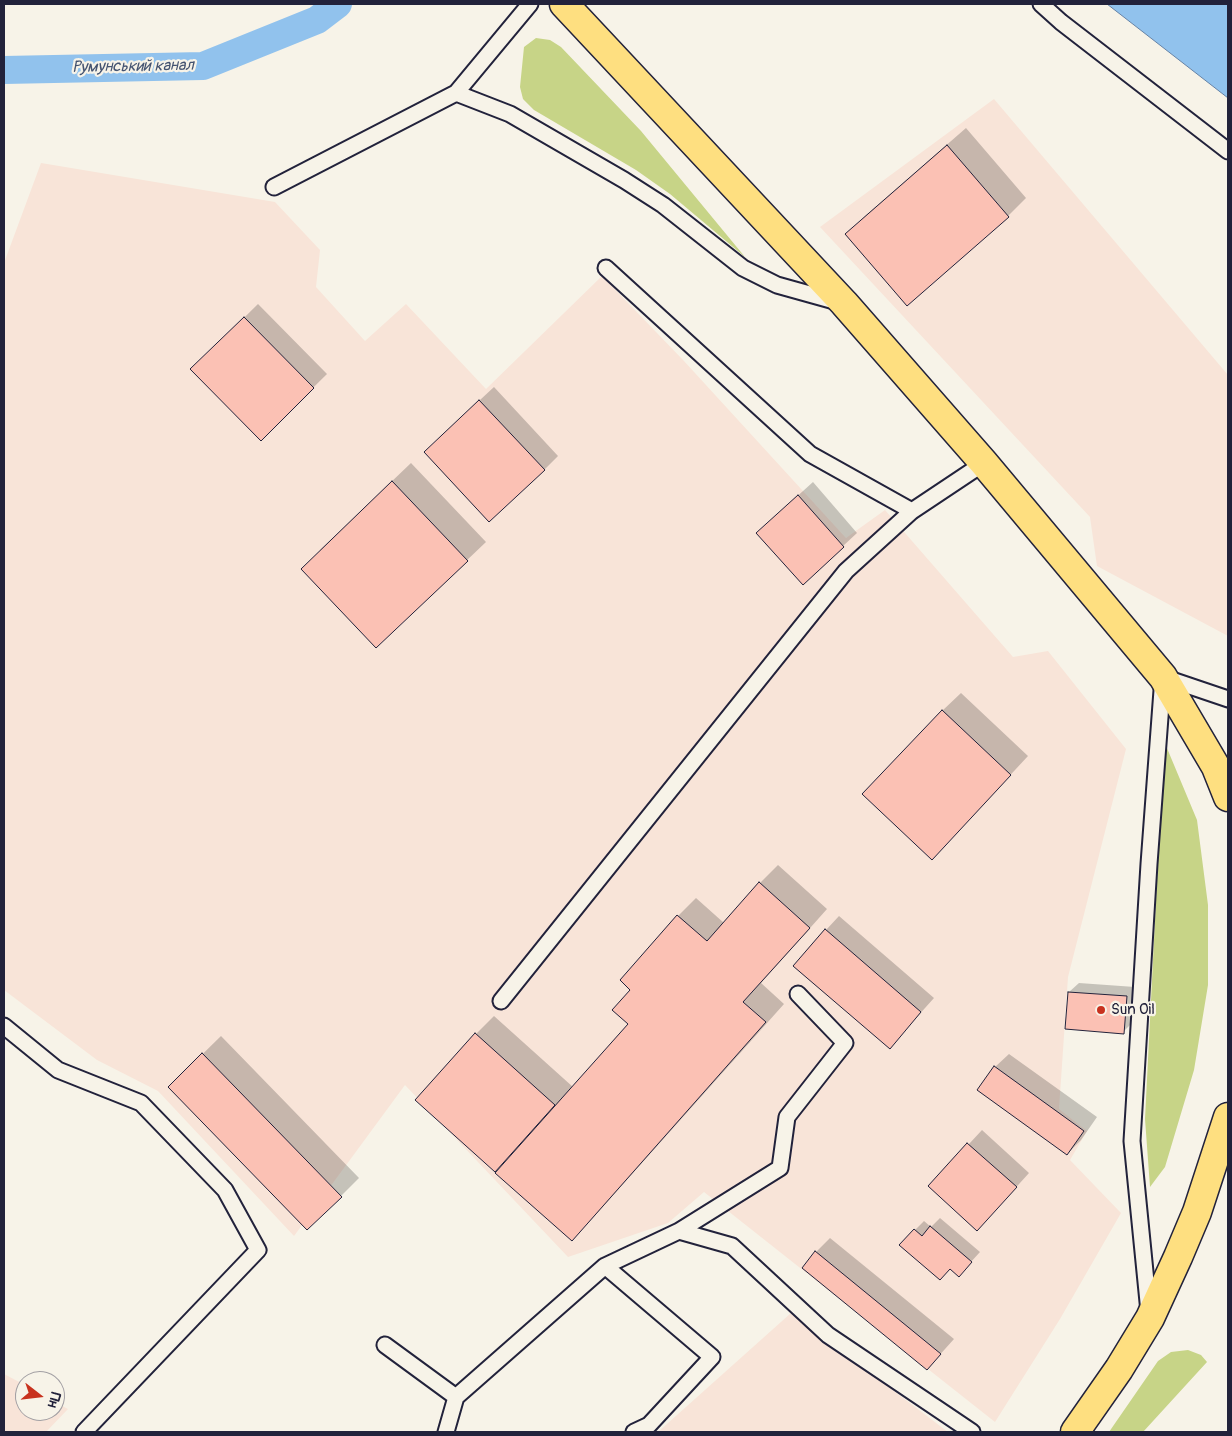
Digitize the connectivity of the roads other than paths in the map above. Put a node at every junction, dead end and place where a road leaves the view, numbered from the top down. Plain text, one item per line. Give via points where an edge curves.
1 (530, 4) edge
2 (564, 4) edge
3 (1041, 4) edge
4 (456, 94) junction
5 (1228, 151) edge
6 (274, 187) dead end
7 (606, 268) dead end
8 (844, 304) junction
9 (984, 463) junction
10 (912, 511) junction
11 (1163, 676) junction
12 (1228, 699) edge
13 (1228, 796) edge
14 (798, 994) dead end
15 (501, 1001) dead end
16 (4, 1026) edge
17 (1228, 1117) edge
18 (679, 1231) junction
19 (605, 1266) junction
20 (1150, 1318) junction
21 (385, 1345) dead end
22 (456, 1397) junction
23 (84, 1432) edge
24 (446, 1432) edge
25 (634, 1432) edge
26 (972, 1432) edge
27 (1074, 1432) edge

1 - 4 lane
2 - 8 highway
3 - 5 lane
4 - 6 lane
4 - 8 lane via 510,114 624,180 663,205 743,268 777,285
7 - 10 lane via 810,454
8 - 9 highway
9 - 10 lane
9 - 11 highway
10 - 15 lane via 846,572
11 - 12 lane
11 - 13 highway via 1216,767
11 - 20 lane via 1132,1141
14 - 18 lane via 845,1043 787,1117 780,1168
16 - 23 lane via 58,1070 141,1103 225,1190 258,1250
17 - 20 highway via 1197,1212
18 - 19 lane
18 - 26 lane via 732,1246 828,1335
19 - 22 lane
19 - 25 lane via 712,1357 649,1425
20 - 27 highway
21 - 22 lane
22 - 24 lane

